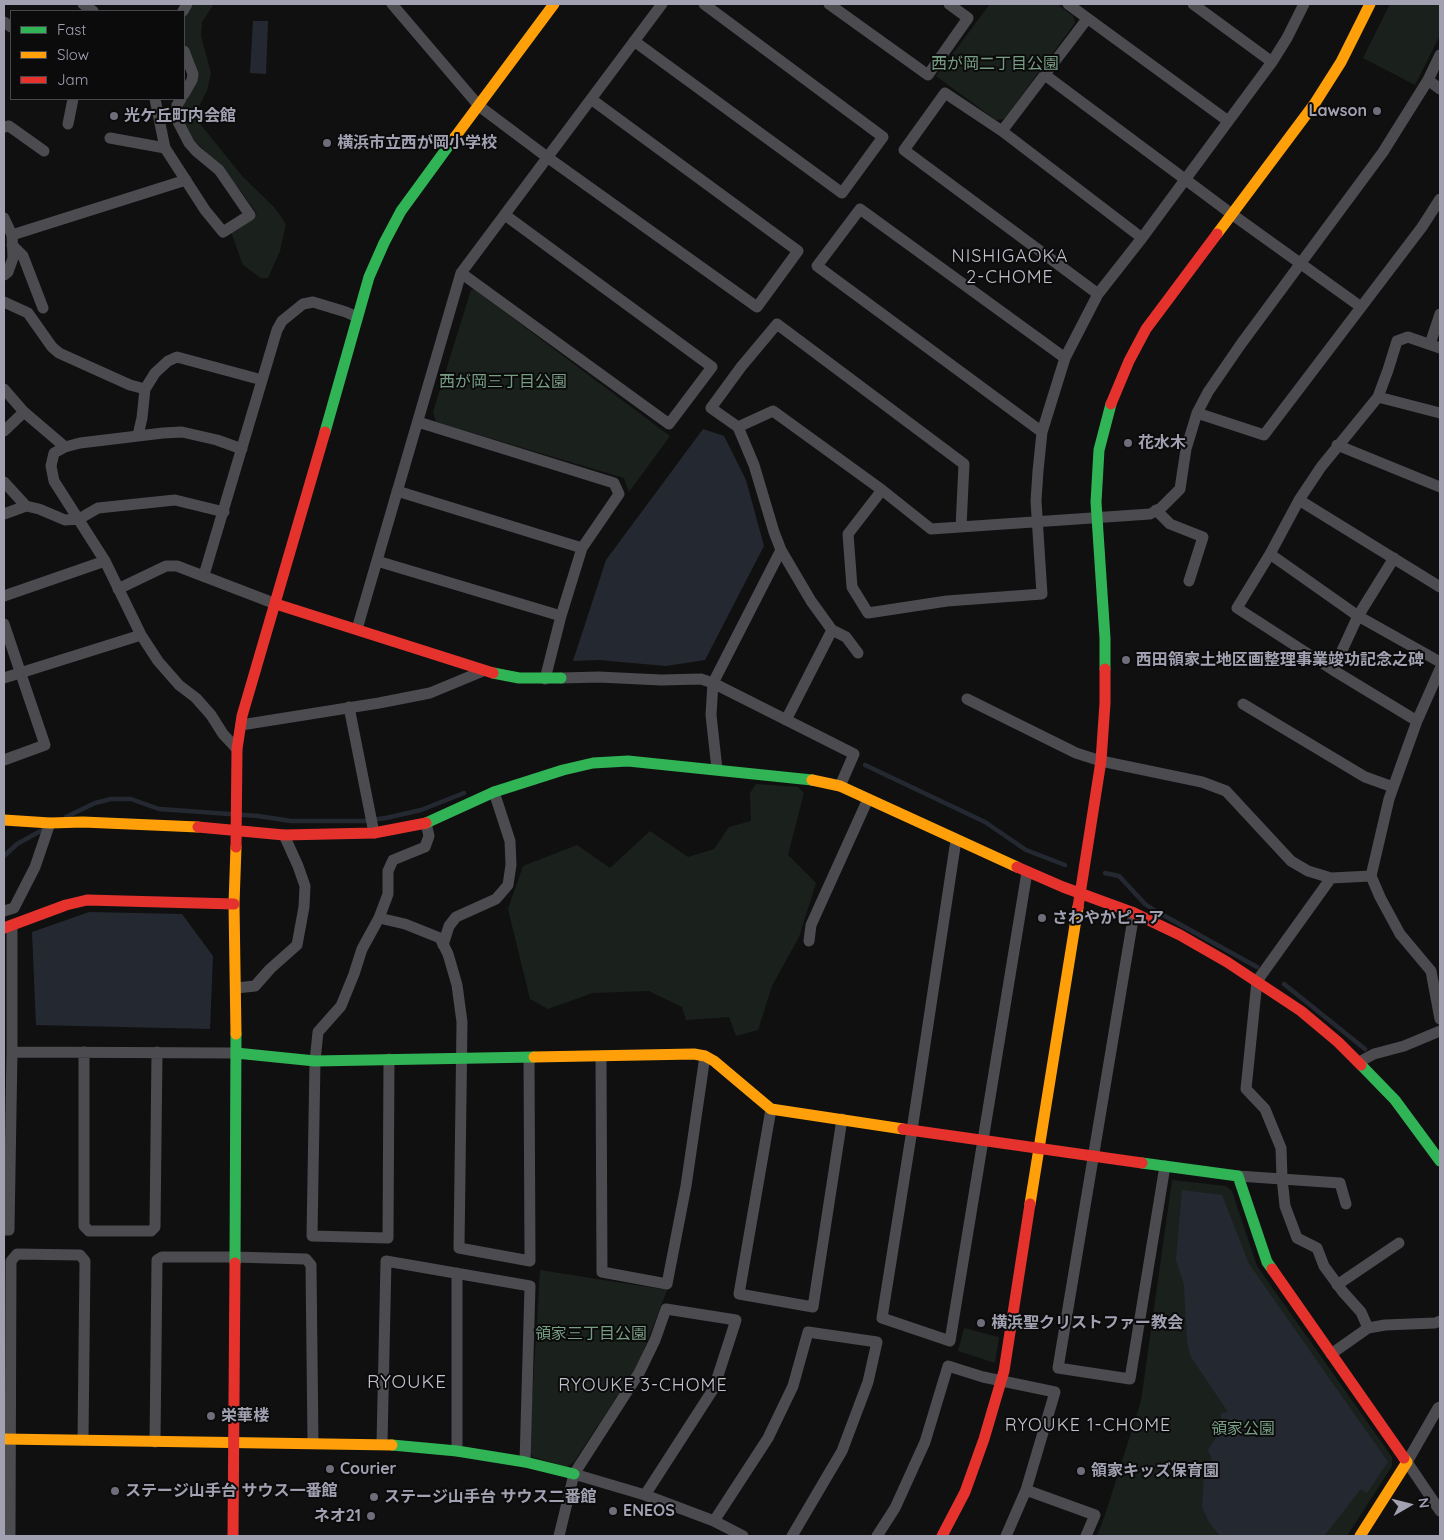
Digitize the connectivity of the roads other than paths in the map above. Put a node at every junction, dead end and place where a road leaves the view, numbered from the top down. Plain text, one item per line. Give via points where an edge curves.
1 (392, 4) edge
2 (554, 4) edge
3 (662, 4) edge
4 (704, 4) edge
5 (829, 4) edge
6 (949, 4) edge
7 (1068, 4) edge
8 (1193, 4) edge
9 (1304, 4) edge
10 (1370, 4) edge
11 (1087, 19) junction
12 (634, 41) junction
13 (185, 54) edge
14 (1440, 54) edge
15 (1272, 62) junction
16 (1045, 76) junction
17 (1428, 80) junction
18 (1440, 89) edge
19 (185, 92) edge
20 (592, 98) junction
21 (73, 100) edge
22 (155, 100) edge
23 (180, 100) edge
24 (479, 106) junction
25 (1228, 121) junction
26 (68, 124) dead end
27 (4, 127) edge
28 (1002, 131) junction
29 (110, 138) dead end
30 (165, 148) junction
31 (44, 151) dead end
32 (547, 157) junction
33 (1185, 179) junction
34 (186, 180) junction
35 (1440, 199) edge
36 (505, 215) junction
37 (1232, 215) junction
38 (4, 218) edge
39 (1142, 238) junction
40 (12, 240) junction
41 (1300, 264) junction
42 (461, 273) junction
43 (4, 275) edge
44 (1098, 294) junction
45 (4, 302) edge
46 (1361, 307) junction
47 (43, 308) dead end
48 (1440, 314) edge
49 (357, 317) junction
50 (1435, 346) edge
51 (1065, 358) junction
52 (262, 380) junction
53 (4, 389) edge
54 (145, 389) junction
55 (1378, 397) junction
56 (24, 412) junction
57 (1197, 413) junction
58 (1440, 413) edge
59 (418, 422) junction
60 (738, 427) junction
61 (4, 431) edge
62 (1042, 432) junction
63 (138, 435) junction
64 (1337, 445) junction
65 (65, 447) junction
66 (242, 449) junction
67 (4, 482) edge
68 (1440, 488) edge
69 (882, 490) junction
70 (397, 491) junction
71 (1299, 500) junction
72 (26, 506) junction
73 (1156, 510) junction
74 (224, 512) junction
75 (4, 514) edge
76 (79, 519) junction
77 (1097, 519) junction
78 (1038, 522) junction
79 (962, 527) junction
80 (582, 548) junction
81 (781, 550) junction
82 (1270, 554) junction
83 (1394, 558) junction
84 (377, 560) junction
85 (104, 561) junction
86 (204, 575) junction
87 (1189, 581) dead end
88 (1440, 587) edge
89 (118, 589) junction
90 (4, 596) edge
91 (276, 604) junction
92 (560, 616) junction
93 (1358, 616) junction
94 (4, 624) edge
95 (357, 630) junction
96 (832, 630) junction
97 (141, 635) junction
98 (858, 653) dead end
99 (1440, 662) edge
100 (1440, 669) edge
101 (1333, 670) junction
102 (483, 671) junction
103 (21, 672) junction
104 (4, 678) edge
105 (545, 679) junction
106 (713, 683) junction
107 (967, 699) dead end
108 (1243, 704) dead end
109 (349, 707) junction
110 (786, 720) junction
111 (1417, 721) junction
112 (241, 725) junction
113 (237, 749) junction
114 (4, 760) edge
115 (1101, 761) junction
116 (717, 769) junction
117 (840, 786) junction
118 (1393, 787) junction
119 (494, 792) junction
120 (868, 799) junction
121 (4, 820) edge
122 (50, 823) junction
123 (426, 823) junction
124 (237, 829) junction
125 (374, 832) junction
126 (284, 835) junction
127 (956, 840) junction
128 (1027, 872) junction
129 (1371, 876) junction
130 (1331, 878) junction
131 (1081, 894) junction
132 (234, 904) junction
133 (4, 911) edge
134 (1134, 913) junction
135 (379, 918) junction
136 (8, 927) edge
137 (810, 941) dead end
138 (443, 945) junction
139 (1436, 969) edge
140 (1256, 981) junction
141 (236, 988) junction
142 (1440, 1019) edge
143 (1440, 1031) edge
144 (12, 1052) junction
145 (84, 1052) junction
146 (157, 1052) junction
147 (236, 1053) junction
148 (601, 1056) junction
149 (705, 1056) junction
150 (461, 1058) junction
151 (530, 1058) junction
152 (389, 1059) junction
153 (315, 1060) junction
154 (1359, 1062) junction
155 (771, 1109) junction
156 (842, 1119) junction
157 (912, 1130) junction
158 (984, 1140) junction
159 (1039, 1148) junction
160 (1094, 1157) junction
161 (1440, 1161) edge
162 (1165, 1166) junction
163 (1238, 1176) junction
164 (1282, 1178) junction
165 (1346, 1204) dead end
166 (4, 1230) edge
167 (1399, 1243) dead end
168 (234, 1257) junction
169 (457, 1273) junction
170 (1337, 1284) junction
171 (1440, 1321) edge
172 (1368, 1328) junction
173 (1331, 1354) junction
174 (1002, 1382) junction
175 (1440, 1407) edge
176 (7, 1439) edge
177 (83, 1440) junction
178 (155, 1442) junction
179 (234, 1443) junction
180 (313, 1443) junction
181 (382, 1444) junction
182 (457, 1451) junction
183 (525, 1462) junction
184 (1407, 1462) junction
185 (574, 1474) junction
186 (1026, 1490) junction
187 (645, 1495) junction
188 (1440, 1511) edge
189 (714, 1521) junction
190 (10, 1536) edge
191 (232, 1536) edge
192 (559, 1536) edge
193 (743, 1536) edge
194 (792, 1536) edge
195 (877, 1536) edge
196 (942, 1536) edge
197 (1006, 1536) edge
198 (1086, 1536) edge
199 (1360, 1536) edge

1 - 24 street
2 - 24 street
3 - 12 street
4 - 12 street via 883,137 842,193
5 - 6 street via 928,75 968,18
7 - 11 street
8 - 15 street
9 - 15 street
10 - 37 street via 1341,62 1315,103
11 - 16 street
11 - 25 street
12 - 20 street
13 - 19 street via 193,77
14 - 17 street
15 - 25 street
16 - 28 street
16 - 33 street
17 - 18 street
17 - 41 street via 1383,152
20 - 32 street
20 - 32 street via 798,251 757,307
21 - 26 street
22 - 30 street
23 - 34 street via 176,118 189,143 219,170 250,215 223,232
24 - 32 street
24 - 49 street via 401,211 373,268
25 - 33 street
27 - 31 street via 9,126
28 - 39 street
28 - 44 street via 945,93 904,150
29 - 30 street
30 - 34 street
32 - 36 street
33 - 37 street
33 - 39 street
34 - 40 street
35 - 46 street
36 - 42 street
36 - 42 street via 712,367 668,424
37 - 41 street
37 - 77 street via 1146,329 1129,362 1111,403 1099,450
38 - 40 street
39 - 44 street
40 - 43 street via 13,258
40 - 47 street via 23,256
41 - 46 street
41 - 57 street via 1241,344
42 - 59 street
44 - 51 street
45 - 54 street via 28,313 59,353
46 - 57 street via 1264,435
48 - 50 street
49 - 52 street via 313,302 302,304 282,321 277,330
49 - 91 street
50 - 55 street via 1408,337 1397,341
51 - 62 street
51 - 62 street via 860,209 817,266
52 - 54 street via 177,357 155,373
52 - 66 street
53 - 56 street
54 - 63 street
55 - 58 street
55 - 64 street
56 - 61 street
56 - 65 street
57 - 73 street via 1186,449 1180,489
59 - 70 street
59 - 80 street via 614,483 619,494
60 - 69 street via 773,411
60 - 79 street via 711,408 777,324 964,464
60 - 81 street via 754,465
62 - 78 street via 1036,491
63 - 65 street
63 - 66 street via 182,432
64 - 68 street
64 - 71 street
65 - 76 street via 54,453 51,466 54,481
66 - 74 street
67 - 72 street
69 - 78 street via 848,534 852,588 868,614 947,601 1042,594
69 - 79 street via 931,529
70 - 80 street
70 - 84 street
71 - 82 street
71 - 83 street
72 - 75 street
72 - 76 street via 64,520
73 - 77 street via 1150,514
73 - 87 street via 1170,524 1203,537
74 - 76 street via 175,500 98,508
74 - 86 street
76 - 85 street
77 - 78 street
77 - 115 street via 1105,638
78 - 79 street
80 - 92 street
81 - 96 street
81 - 106 street
82 - 93 street
82 - 101 street via 1237,608
83 - 88 street
83 - 93 street
84 - 92 street
84 - 95 street
85 - 89 street
85 - 90 street
86 - 89 street via 177,566 166,566
86 - 91 street
89 - 97 street
91 - 95 street
91 - 112 street
92 - 105 street
93 - 99 street
93 - 101 street
94 - 103 street
95 - 102 street
96 - 98 street via 846,637
96 - 110 street
97 - 103 street
97 - 113 street via 179,685 196,698
100 - 111 street
101 - 111 street
102 - 105 street
102 - 109 street via 430,693
103 - 104 street
103 - 114 street via 45,745
105 - 106 street via 700,679
106 - 110 street
106 - 116 street via 711,715
107 - 115 street via 1076,754
108 - 118 street via 1365,777
109 - 112 street
109 - 125 street
110 - 117 street via 854,754
111 - 118 street
112 - 113 street
113 - 124 street
115 - 130 street via 1202,782 1226,791 1291,861 1308,871
115 - 131 street
116 - 117 street
116 - 119 street via 628,761 594,763
117 - 120 street
118 - 129 street
119 - 123 street
119 - 138 street via 510,841 508,885 496,899 456,917 449,926
120 - 127 street
120 - 137 street via 811,925
121 - 122 street
122 - 124 street
122 - 133 street via 35,867 14,908
123 - 125 street
123 - 135 street via 429,836 425,847 394,860 388,871 388,894
124 - 126 street
124 - 132 street
125 - 126 street
126 - 141 street via 304,886 297,945 255,986
127 - 128 street
127 - 157 street
128 - 131 street
128 - 158 street
129 - 130 street
129 - 139 street via 1400,934
130 - 140 street
131 - 134 street
131 - 159 street
132 - 136 street via 87,900
132 - 141 street
134 - 140 street via 1180,935
134 - 160 street
135 - 138 street via 428,932 440,938
135 - 153 street via 362,949 341,1006 318,1032
136 - 144 street
138 - 150 street via 457,985 461,1009
139 - 142 street
140 - 154 street via 1301,1011
140 - 164 street via 1246,1090 1265,1109 1282,1148
141 - 147 street
143 - 154 street
144 - 145 street
144 - 166 street via 9,1230
145 - 146 street
145 - 146 street via 84,1226 89,1231 150,1231 155,1228
146 - 147 street
147 - 153 street
147 - 168 street
148 - 149 street
148 - 149 street via 602,1272 667,1284 686,1186
148 - 151 street
149 - 155 street
150 - 151 street
150 - 151 street via 459,1248 530,1261
150 - 152 street
152 - 153 street
152 - 153 street via 388,1238 312,1236
154 - 161 street via 1395,1100
155 - 156 street
155 - 156 street via 740,1294 813,1307
156 - 157 street
157 - 158 street
157 - 158 street via 882,1318 950,1341
158 - 159 street
159 - 160 street
159 - 174 street
160 - 162 street
160 - 162 street via 1058,1368 1130,1379
162 - 163 street
163 - 164 street
163 - 173 street via 1267,1262
164 - 165 street via 1340,1183
164 - 170 street via 1285,1206 1297,1238 1317,1248 1324,1266
167 - 170 street
168 - 178 street via 162,1256 157,1260
168 - 179 street
168 - 180 street via 306,1259 311,1265
169 - 181 street via 386,1261
169 - 182 street
169 - 183 street via 530,1286
170 - 172 street via 1362,1312
171 - 172 street
172 - 173 street
173 - 184 street
174 - 186 street via 1055,1392
174 - 195 street via 948,1366 925,1442 895,1508
174 - 196 street via 966,1492
175 - 184 street
176 - 177 street
176 - 177 street via 11,1260 16,1254 80,1255 85,1261
176 - 190 street
177 - 178 street
178 - 179 street
179 - 180 street
179 - 191 street
180 - 181 street
181 - 182 street
182 - 183 street
183 - 185 street
184 - 188 street
184 - 199 street
185 - 187 street
185 - 187 street via 639,1373 666,1309 736,1320 714,1388
185 - 192 street
186 - 197 street
186 - 198 street via 1095,1515
187 - 189 street
189 - 193 street
189 - 194 street via 768,1438 793,1386 808,1332 877,1342 868,1382 842,1451

